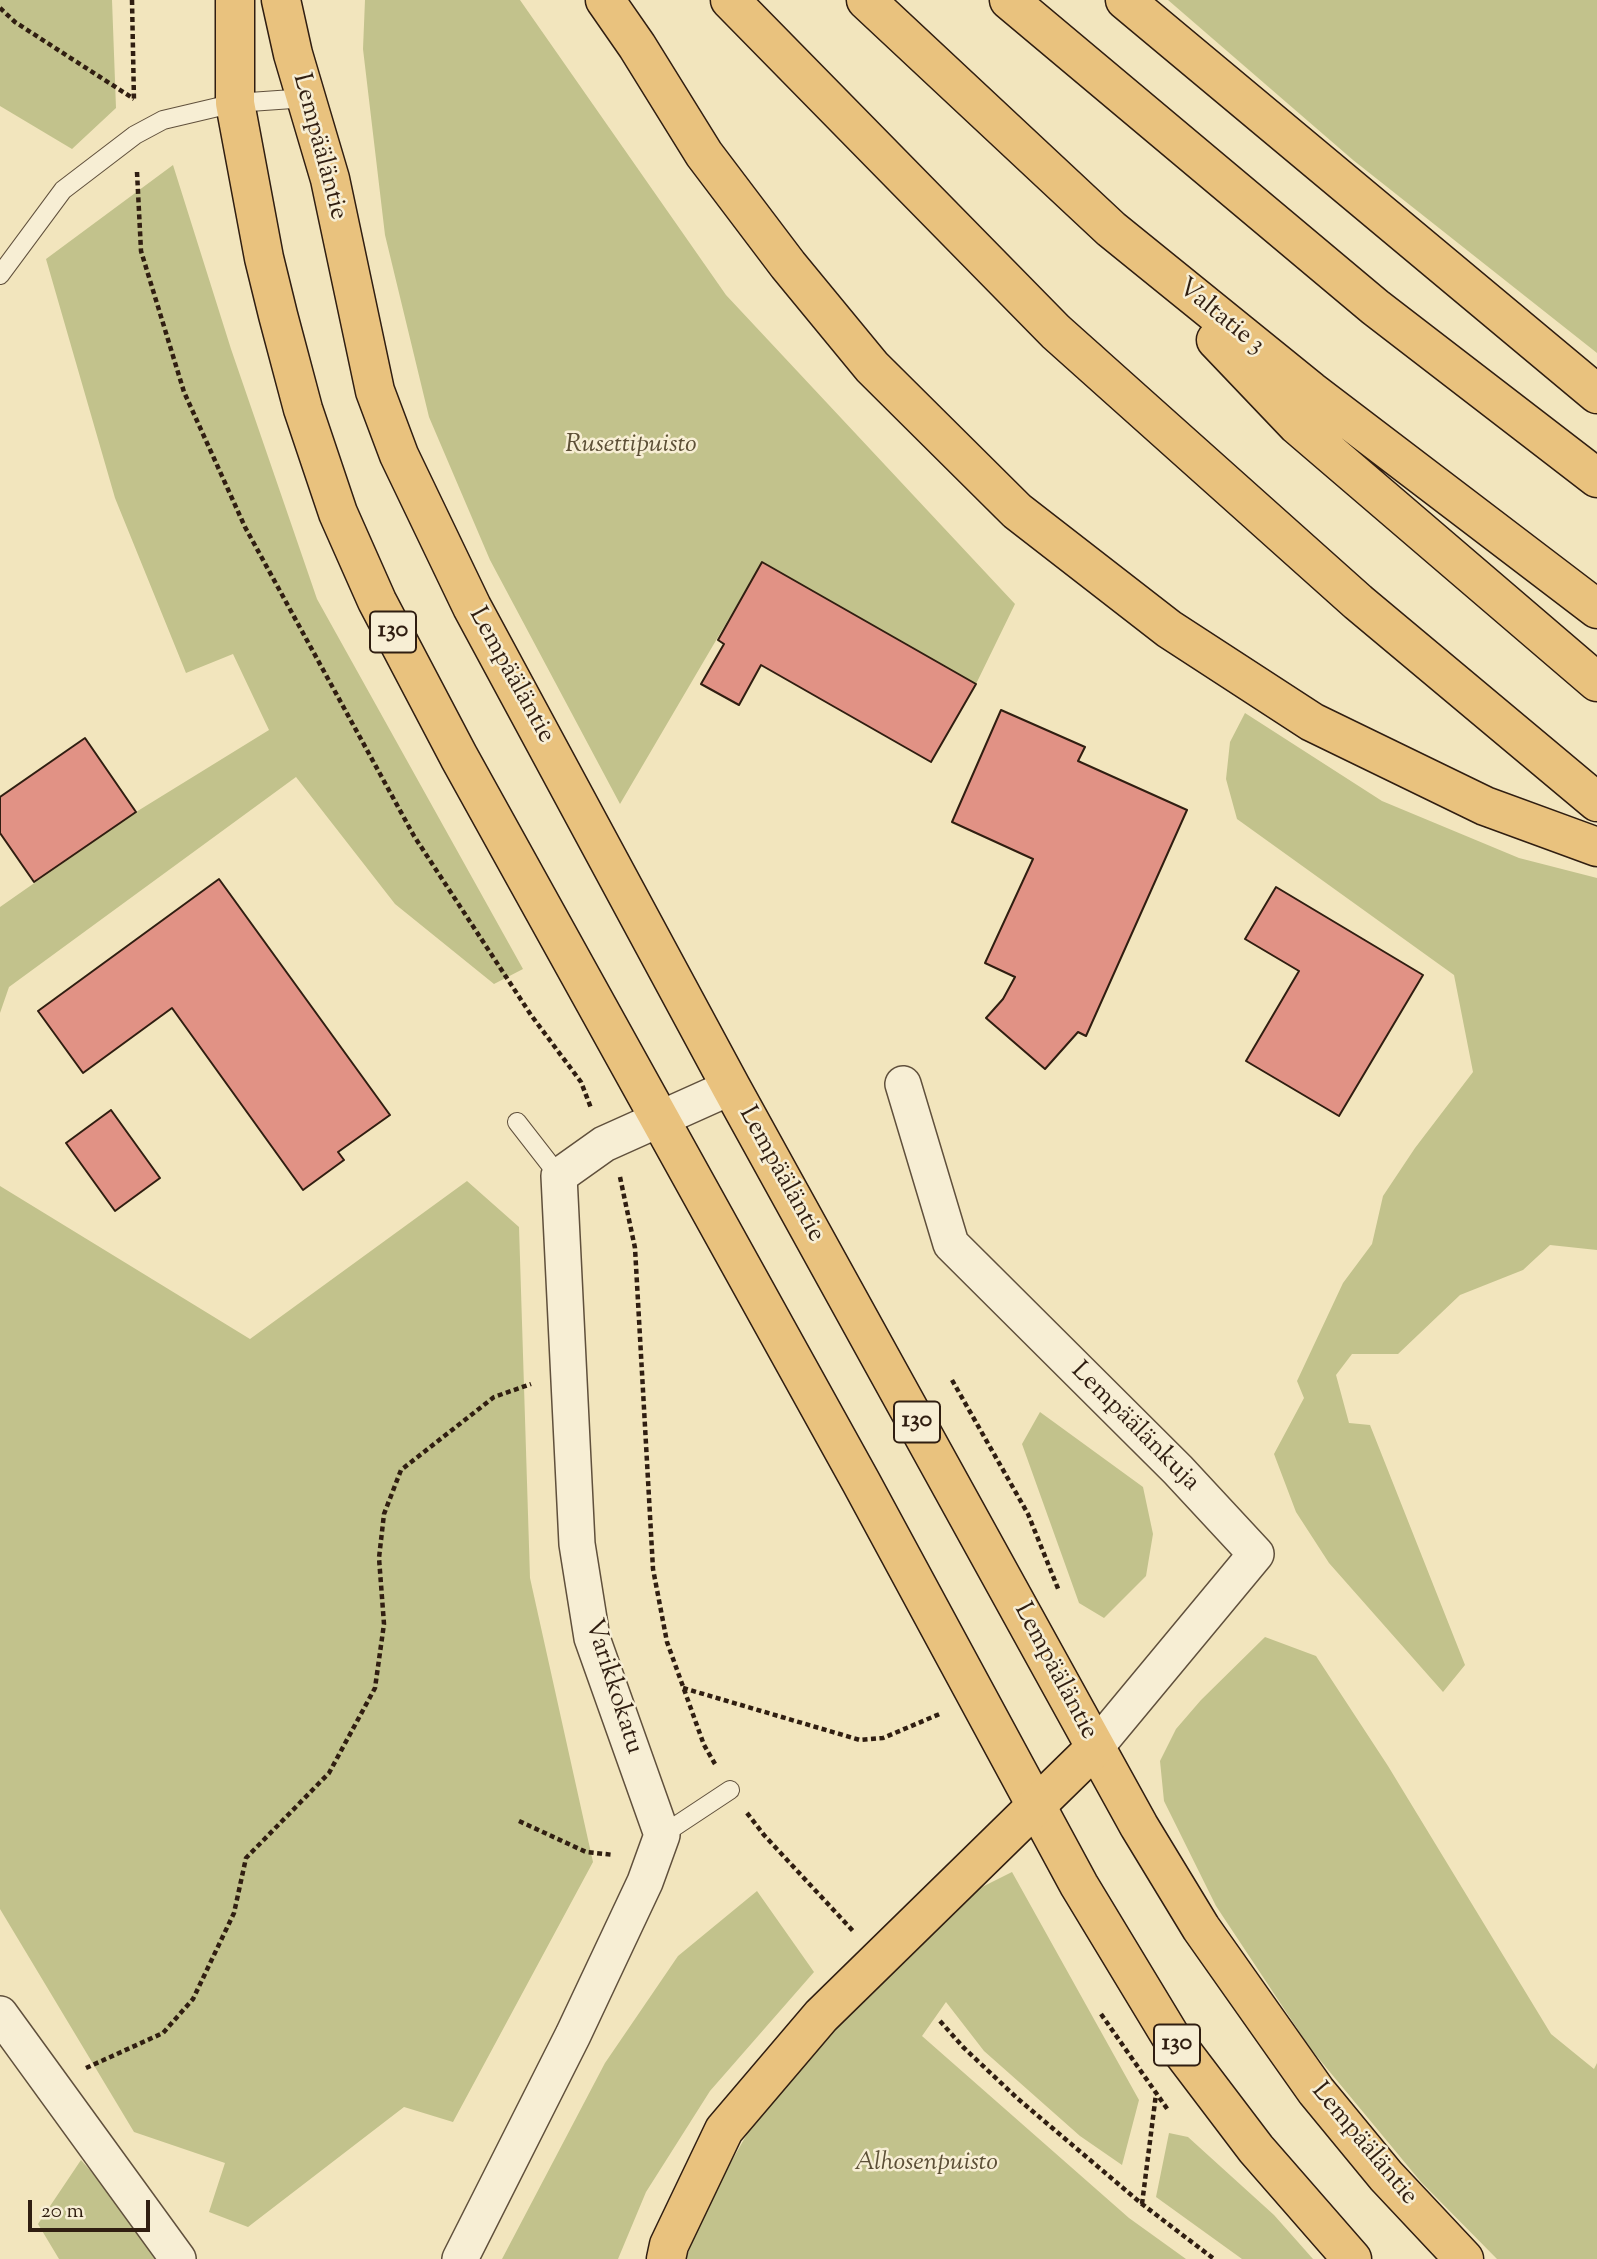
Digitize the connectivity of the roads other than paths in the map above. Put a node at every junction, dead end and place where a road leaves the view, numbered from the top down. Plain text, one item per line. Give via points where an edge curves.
1 (235, 0) edge
2 (605, 0) edge
3 (730, 0) edge
4 (866, 0) edge
5 (1009, 0) edge
6 (1125, 0) edge
7 (286, 3) edge
8 (307, 98) junction
9 (234, 103) junction
10 (1111, 229) junction
11 (0, 275) edge
12 (1597, 394) edge
13 (1597, 478) edge
14 (1597, 608) edge
15 (1597, 682) edge
16 (1597, 802) edge
17 (1597, 847) edge
18 (903, 1084) dead end
19 (731, 1087) junction
20 (660, 1119) junction
21 (517, 1122) dead end
22 (559, 1176) junction
23 (1094, 1748) junction
24 (730, 1790) road end
25 (1036, 1807) junction
26 (657, 1847) junction
27 (0, 2014) edge
28 (178, 2259) edge
29 (460, 2259) edge
30 (666, 2259) edge
31 (1352, 2259) edge
32 (1464, 2259) edge

1 - 9 main road, 130
2 - 17 main road via 704,154 788,265 872,367 1017,511 1169,629 1312,722 1485,806
3 - 16 main road via 1056,332 1358,602
4 - 10 main road, Valtatie 3
5 - 13 main road via 1375,307
6 - 12 main road
7 - 8 main road, Lempääläntie / 130
8 - 9 lane
8 - 19 main road, Lempääläntie / 130 via 330,178 375,391 399,455 472,607
9 - 11 lane via 163,120 135,135 63,190
9 - 20 main road, 130 via 278,315 338,513 377,601 459,757
10 - 14 main road, Valtatie 3 via 1311,391
10 - 15 main road via 1297,425
18 - 23 street, Lempäälänkuja via 951,1244 1178,1470 1256,1555
19 - 20 street
19 - 23 main road, Lempääläntie / 130
20 - 22 street via 604,1144
20 - 25 main road, 130
21 - 22 lane
22 - 26 street, Varikkokatu via 576,1544 592,1638
23 - 25 main road
23 - 32 main road, Lempääläntie / 130 via 1201,1928 1316,2091 1386,2176
24 - 26 lane
25 - 30 main road via 821,2015 724,2130
25 - 31 main road, 130 via 1171,2037 1256,2149
26 - 29 street via 573,2035
27 - 28 street

